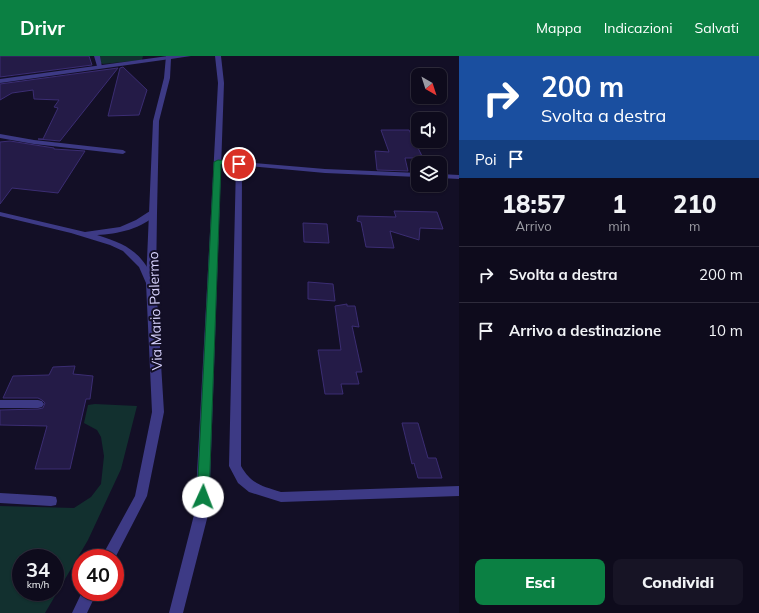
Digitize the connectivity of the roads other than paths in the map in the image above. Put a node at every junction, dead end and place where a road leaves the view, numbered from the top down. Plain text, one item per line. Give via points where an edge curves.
1 (97, 56) edge
2 (188, 56) edge
3 (218, 56) edge
4 (169, 57) edge
5 (100, 66) junction
6 (0, 81) edge
7 (0, 136) edge
8 (123, 152) dead end
9 (218, 162) junction
10 (239, 164) junction
11 (411, 175) edge
12 (447, 176) edge
13 (459, 177) edge
14 (0, 214) edge
15 (153, 214) junction
16 (73, 231) junction
17 (151, 283) junction
18 (0, 404) edge
19 (38, 404) dead end
20 (459, 491) edge
21 (0, 498) edge
22 (51, 501) dead end
23 (113, 549) edge
24 (85, 601) edge
25 (79, 613) edge
26 (176, 613) edge

1 - 5 street
2 - 4 street
3 - 9 street via 221,83
4 - 5 street
4 - 15 street, Via Mario Palermo via 167,78 156,121
5 - 6 street
7 - 8 street
9 - 10 street
9 - 26 street via 202,511
10 - 11 street
10 - 20 street via 235,466 242,479 253,488 281,497
12 - 13 street
14 - 16 street
15 - 16 street via 129,227 107,232 91,234
15 - 17 street, Via Mario Palermo
16 - 17 street via 126,249 143,266
17 - 23 street, Via Mario Palermo via 158,412 142,496
18 - 19 street
21 - 22 street
24 - 25 street

